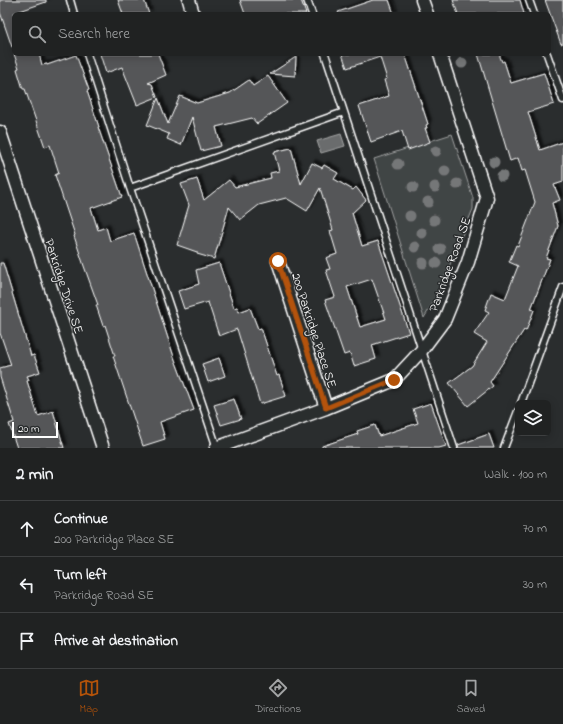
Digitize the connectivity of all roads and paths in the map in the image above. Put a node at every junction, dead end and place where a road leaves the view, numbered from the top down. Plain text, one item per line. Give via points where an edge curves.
1 (70, 0) edge
2 (189, 0) edge
3 (307, 0) edge
4 (422, 0) edge
5 (529, 0) edge
6 (73, 12) edge
7 (192, 12) edge
8 (311, 12) edge
9 (426, 12) edge
10 (533, 12) edge
11 (88, 56) edge
12 (326, 56) edge
13 (441, 56) edge
14 (549, 56) edge
15 (563, 100) edge
16 (344, 112) junction
17 (0, 132) edge
18 (5, 167) edge
19 (130, 188) junction
20 (278, 261) dead end
21 (563, 287) edge
22 (422, 351) junction
23 (522, 400) edge
24 (326, 408) junction
25 (515, 418) edge
26 (103, 448) edge
27 (217, 448) edge
28 (454, 448) edge
29 (504, 448) edge

1 - 6 lane
2 - 7 street
3 - 8 lane
4 - 9 street
5 - 10 lane
11 - 19 lane
12 - 16 lane
13 - 22 street, Parkridge Road SE via 487,198 468,262 446,319
14 - 15 lane
16 - 19 lane
16 - 22 lane
17 - 18 street, Parkridge Drive SE
18 - 26 street, Parkridge Drive SE
19 - 27 lane
20 - 24 street, 200 Parkridge Place SE
21 - 23 lane
22 - 24 street, Parkridge Road SE via 394,380
22 - 28 lane
24 - 27 street, Parkridge Road SE
25 - 29 lane

